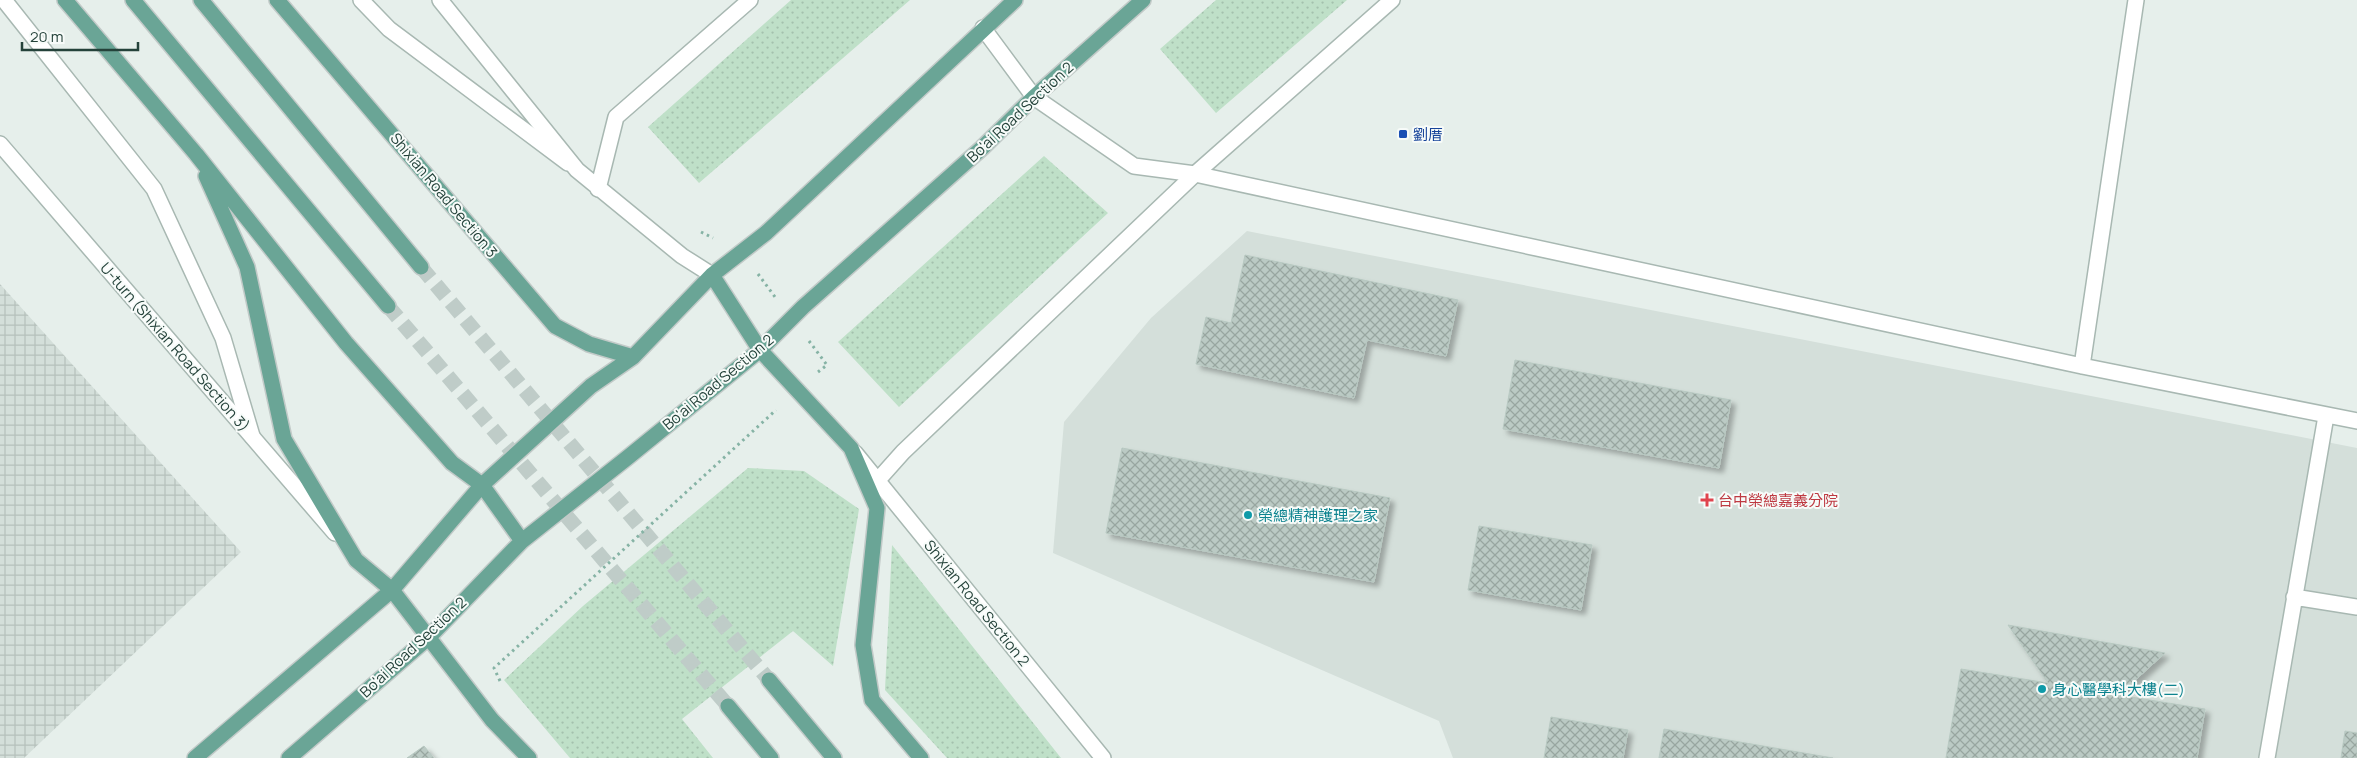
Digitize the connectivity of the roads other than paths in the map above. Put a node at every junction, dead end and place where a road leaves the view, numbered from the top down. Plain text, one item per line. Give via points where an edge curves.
1 (4, 0) edge
2 (65, 0) edge
3 (133, 0) edge
4 (201, 0) edge
5 (277, 0) edge
6 (361, 0) edge
7 (440, 0) edge
8 (750, 0) edge
9 (1014, 0) edge
10 (1143, 0) edge
11 (1392, 0) edge
12 (2136, 0) edge
13 (984, 28) junction
14 (1034, 97) junction
15 (0, 144) edge
16 (196, 154) junction
17 (577, 170) junction
18 (1195, 174) junction
19 (598, 189) junction
20 (421, 267) tunnel mouth
21 (712, 275) junction
22 (388, 306) tunnel mouth
23 (760, 350) junction
24 (633, 357) junction
25 (2082, 366) junction
26 (2326, 416) junction
27 (2357, 421) edge
28 (252, 436) junction
29 (851, 448) junction
30 (878, 480) junction
31 (482, 485) junction
32 (522, 540) junction
33 (349, 549) junction
34 (392, 590) junction
35 (2294, 597) junction
36 (2357, 607) edge
37 (429, 637) junction
38 (769, 680) tunnel mouth
39 (728, 706) tunnel mouth
40 (194, 758) edge
41 (289, 758) edge
42 (529, 758) edge
43 (770, 758) edge
44 (834, 758) edge
45 (921, 758) edge
46 (1103, 758) edge
47 (2267, 758) edge

1 - 28 street via 154,189 223,338
2 - 16 main road
3 - 22 main road
4 - 20 main road
5 - 24 main road, Shixian Road Section 3 via 555,326 589,344
6 - 17 street via 389,29
7 - 17 street
8 - 19 street via 616,118
9 - 13 main road
10 - 14 main road, Bo'ai Road Section 2
11 - 18 street
12 - 25 street
13 - 14 street
13 - 21 main road via 766,233
14 - 18 street via 1134,166
14 - 23 main road, Bo'ai Road Section 2
15 - 28 street, U-turn (Shixian Road Section 3)
16 - 31 main road via 346,343 452,463
16 - 33 main road via 247,267 284,439
17 - 19 street
18 - 25 street
18 - 30 street via 903,452
19 - 21 street via 682,256
21 - 23 main road
21 - 24 main road
23 - 29 main road
23 - 32 main road, Bo'ai Road Section 2
24 - 31 main road via 591,386
25 - 26 street
26 - 27 street
26 - 35 street
28 - 33 street, U-turn (Shixian Road Section 3)
29 - 30 street, Shixian Road Section 2
29 - 45 main road via 876,508 863,645 872,700
30 - 46 street, Shixian Road Section 2
31 - 32 main road
31 - 34 main road
32 - 37 main road, Bo'ai Road Section 2
33 - 34 main road via 356,560
34 - 37 main road
34 - 40 main road
35 - 36 street
35 - 47 street
37 - 41 main road, Bo'ai Road Section 2
37 - 42 main road via 492,720
38 - 44 main road
39 - 43 main road

